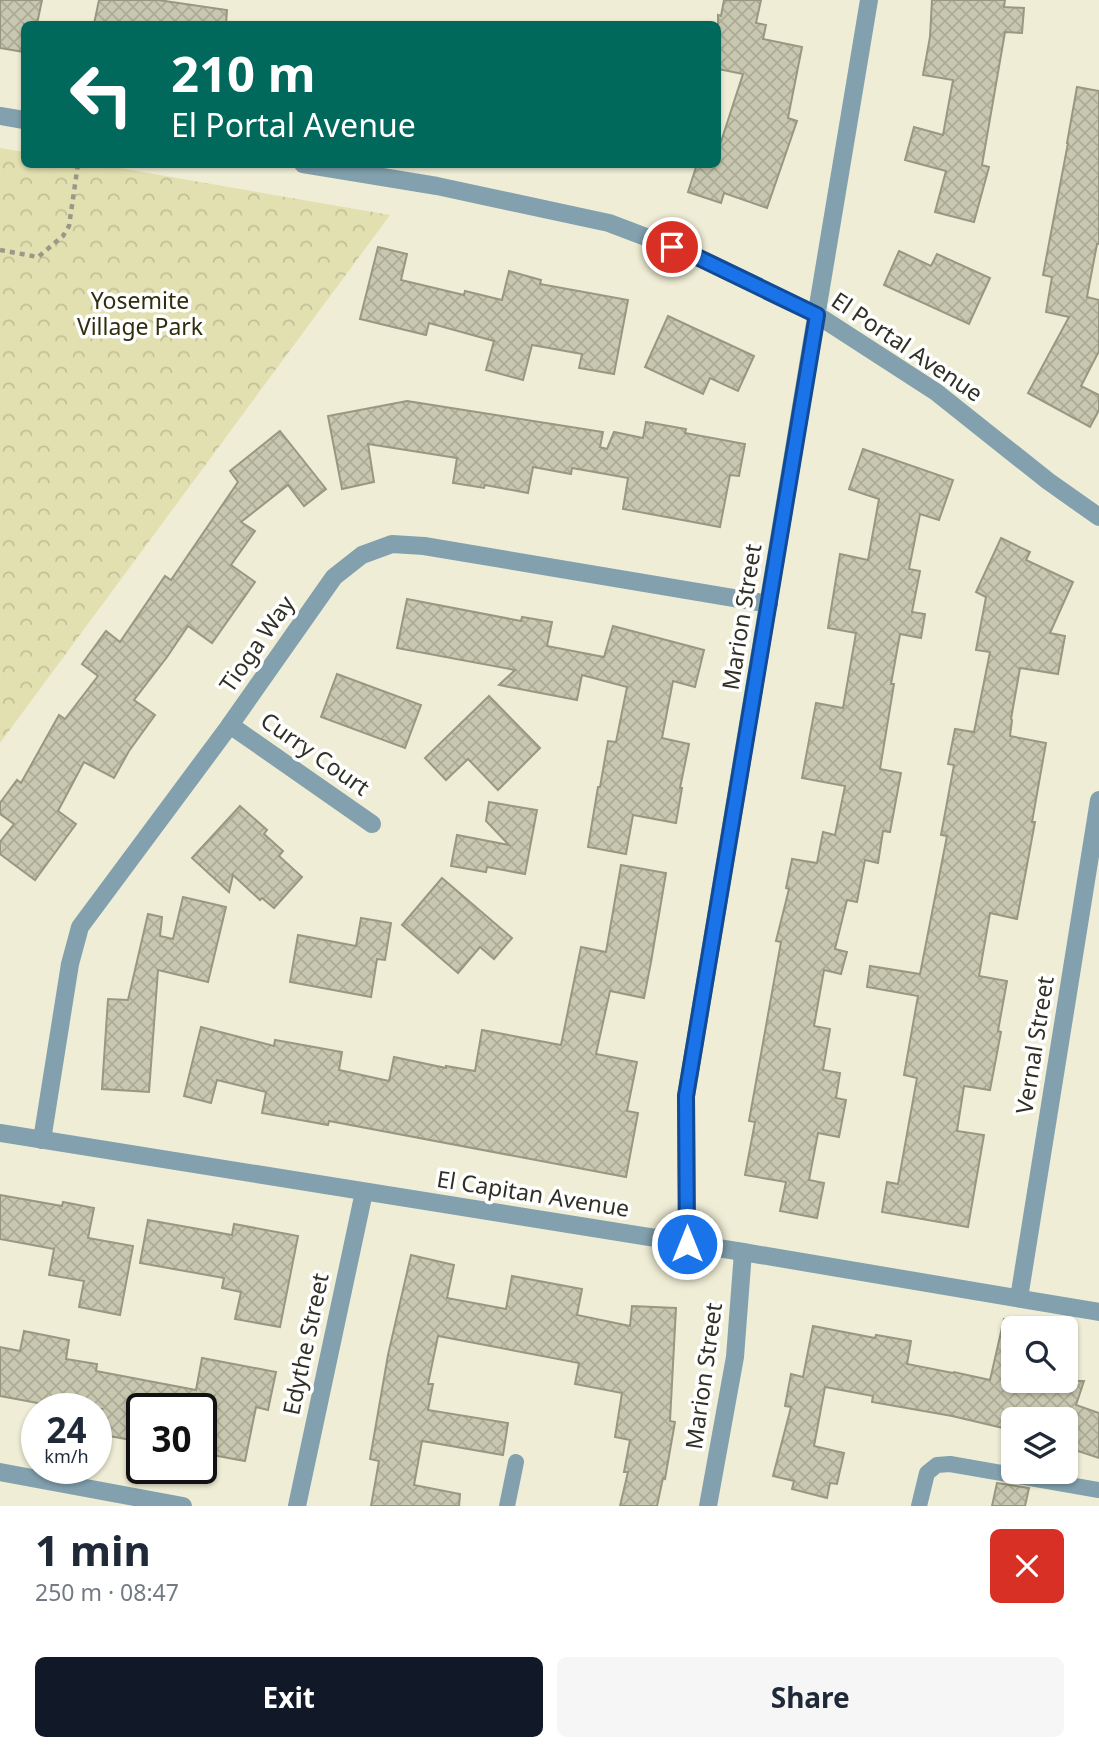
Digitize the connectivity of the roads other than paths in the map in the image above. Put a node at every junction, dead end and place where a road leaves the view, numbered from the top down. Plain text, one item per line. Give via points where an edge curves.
1 (869, 0) edge
2 (0, 116) edge
3 (21, 120) edge
4 (327, 168) edge
5 (817, 315) junction
6 (1099, 517) edge
7 (769, 604) junction
8 (230, 725) junction
9 (1099, 800) edge
10 (372, 824) dead end
11 (0, 1133) edge
12 (42, 1140) junction
13 (364, 1192) junction
14 (687, 1244) junction
15 (744, 1252) junction
16 (1019, 1297) junction
17 (1099, 1312) edge
18 (516, 1462) dead end
19 (0, 1472) edge
20 (1099, 1490) edge
21 (183, 1506) edge
22 (297, 1506) edge
23 (507, 1506) edge
24 (708, 1506) edge
25 (919, 1506) edge

1 - 5 street, Marion Street
2 - 3 street
4 - 5 street, El Portal Avenue via 609,223 693,255
5 - 6 street, El Portal Avenue via 936,392
5 - 7 street, Marion Street
7 - 8 street, Tioga Way via 392,544 362,555 334,578
7 - 14 street, Marion Street via 686,1096
8 - 10 street, Curry Court
8 - 12 street, Tioga Way via 80,927
9 - 16 street, Vernal Street
11 - 12 street, El Capitan Avenue
12 - 13 street, El Capitan Avenue
13 - 14 street, El Capitan Avenue
13 - 22 street, Edythe Street
14 - 15 street, El Capitan Avenue
15 - 16 street, El Capitan Avenue
15 - 24 street, Marion Street via 735,1357
16 - 17 street, El Capitan Avenue
18 - 23 lane
19 - 21 street
20 - 25 lane via 937,1465 927,1473

